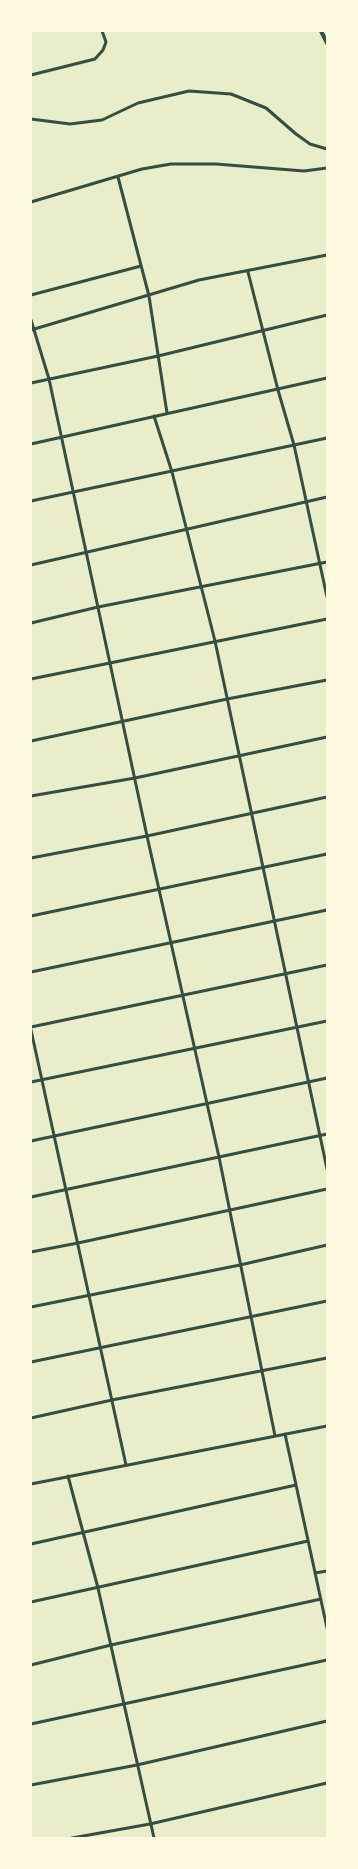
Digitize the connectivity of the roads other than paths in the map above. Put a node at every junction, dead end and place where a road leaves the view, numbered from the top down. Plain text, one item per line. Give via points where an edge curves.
1 (102, 31) edge
2 (321, 31) edge
3 (327, 43) edge
4 (31, 75) edge
5 (31, 119) edge
6 (327, 149) edge
7 (327, 168) edge
8 (118, 176) junction
9 (31, 202) edge
10 (327, 255) edge
11 (141, 266) junction
12 (248, 272) junction
13 (31, 295) edge
14 (149, 296) junction
15 (327, 315) edge
16 (31, 320) edge
17 (32, 330) edge
18 (262, 330) junction
19 (158, 356) junction
20 (327, 378) edge
21 (49, 379) junction
22 (31, 383) edge
23 (278, 390) junction
24 (167, 413) junction
25 (154, 416) junction
26 (62, 437) junction
27 (327, 438) edge
28 (31, 444) edge
29 (294, 445) junction
30 (172, 472) junction
31 (74, 493) junction
32 (327, 497) edge
33 (31, 501) edge
34 (307, 501) junction
35 (186, 529) junction
36 (86, 552) junction
37 (327, 562) edge
38 (321, 564) junction
39 (31, 565) edge
40 (200, 587) junction
41 (327, 597) edge
42 (98, 607) junction
43 (327, 619) edge
44 (31, 623) edge
45 (215, 641) junction
46 (110, 663) junction
47 (31, 679) edge
48 (327, 680) edge
49 (228, 699) junction
50 (122, 721) junction
51 (327, 737) edge
52 (31, 741) edge
53 (239, 755) junction
54 (135, 778) junction
55 (31, 796) edge
56 (327, 797) edge
57 (251, 812) junction
58 (147, 836) junction
59 (327, 854) edge
60 (31, 858) edge
61 (262, 868) junction
62 (160, 890) junction
63 (327, 910) edge
64 (31, 916) edge
65 (274, 922) junction
66 (172, 944) junction
67 (327, 965) edge
68 (31, 972) edge
69 (285, 974) junction
70 (183, 996) junction
71 (327, 1021) edge
72 (296, 1028) junction
73 (31, 1029) edge
74 (194, 1049) junction
75 (327, 1078) edge
76 (42, 1079) junction
77 (31, 1082) edge
78 (308, 1082) junction
79 (207, 1104) junction
80 (327, 1134) edge
81 (320, 1135) junction
82 (55, 1136) junction
83 (31, 1141) edge
84 (219, 1157) junction
85 (327, 1169) edge
86 (67, 1189) junction
87 (327, 1189) edge
88 (31, 1197) edge
89 (230, 1210) junction
90 (78, 1243) junction
91 (327, 1245) edge
92 (31, 1252) edge
93 (240, 1265) junction
94 (90, 1296) junction
95 (327, 1301) edge
96 (31, 1307) edge
97 (251, 1318) junction
98 (101, 1348) junction
99 (327, 1358) edge
100 (31, 1362) edge
101 (262, 1372) junction
102 (112, 1400) junction
103 (31, 1418) edge
104 (327, 1426) edge
105 (285, 1434) junction
106 (275, 1436) junction
107 (126, 1465) junction
108 (68, 1476) junction
109 (31, 1484) edge
110 (296, 1485) junction
111 (84, 1532) junction
112 (308, 1541) junction
113 (31, 1544) edge
114 (327, 1571) edge
115 (315, 1573) junction
116 (98, 1588) junction
117 (321, 1599) junction
118 (31, 1602) edge
119 (327, 1628) edge
120 (110, 1645) junction
121 (327, 1660) edge
122 (31, 1665) edge
123 (124, 1705) junction
124 (327, 1721) edge
125 (31, 1724) edge
126 (137, 1765) junction
127 (327, 1783) edge
128 (31, 1785) edge
129 (150, 1824) junction
130 (72, 1838) edge
131 (154, 1838) edge

1 - 4 street via 106,42 95,59
2 - 3 street
5 - 6 street via 70,124 102,120 138,103 188,91 231,94 266,108 310,144
7 - 8 street via 304,171 216,164 171,164
8 - 9 street
8 - 11 street
10 - 12 street
11 - 13 street
11 - 14 street
12 - 14 street via 199,280
12 - 18 street
14 - 17 street
14 - 19 street
15 - 18 street
16 - 17 street
17 - 21 street
18 - 19 street
18 - 23 street
19 - 21 street
19 - 24 street
20 - 23 street
21 - 22 street
21 - 26 street
23 - 24 street
23 - 29 street
24 - 25 street
25 - 26 street
25 - 30 street
26 - 28 street
26 - 31 street
27 - 29 street
29 - 30 street
29 - 34 street
30 - 31 street
30 - 35 street
31 - 33 street
31 - 36 street
32 - 34 street
34 - 35 street
34 - 38 street
35 - 36 street
35 - 40 street
36 - 39 street
36 - 42 street
37 - 38 street
38 - 40 street
38 - 41 street
40 - 42 street
40 - 45 street
42 - 44 street
42 - 46 street
43 - 45 street
45 - 46 street
45 - 49 street
46 - 47 street
46 - 50 street
48 - 49 street
49 - 50 street
49 - 53 street
50 - 52 street
50 - 54 street
51 - 53 street
53 - 54 street
53 - 57 street
54 - 55 street
54 - 58 street
56 - 57 street
57 - 58 street
57 - 61 street
58 - 60 street
58 - 62 street
59 - 61 street
61 - 62 street
61 - 65 street
62 - 64 street
62 - 66 street
63 - 65 street
65 - 66 street
65 - 69 street
66 - 68 street
66 - 70 street
67 - 69 street
69 - 70 street
69 - 72 street
70 - 73 street
70 - 74 street
71 - 72 street
72 - 74 street
72 - 78 street
73 - 76 street
74 - 76 street
74 - 79 street
75 - 78 street
76 - 77 street
76 - 82 street
78 - 79 street
78 - 81 street
79 - 82 street
79 - 84 street
80 - 81 street
81 - 84 street
81 - 85 street
82 - 83 street
82 - 86 street
84 - 86 street
84 - 89 street
86 - 88 street
86 - 90 street
87 - 89 street
89 - 90 street
89 - 93 street
90 - 92 street
90 - 94 street
91 - 93 street
93 - 94 street
93 - 97 street
94 - 96 street
94 - 98 street
95 - 97 street
97 - 98 street
97 - 101 street
98 - 100 street
98 - 102 street
99 - 101 street
101 - 102 street
101 - 106 street
102 - 103 street
102 - 107 street
104 - 105 street
105 - 106 street
105 - 110 street
106 - 107 street
107 - 108 street
108 - 109 street
108 - 111 street
110 - 111 street
110 - 112 street
111 - 113 street
111 - 116 street
112 - 115 street
112 - 116 street
114 - 115 street
115 - 117 street
116 - 118 street
116 - 120 street
117 - 119 street
117 - 120 street
120 - 122 street
120 - 123 street
121 - 123 street
123 - 125 street
123 - 126 street
124 - 126 street
126 - 128 street
126 - 129 street
127 - 129 street
129 - 130 street
129 - 131 street

